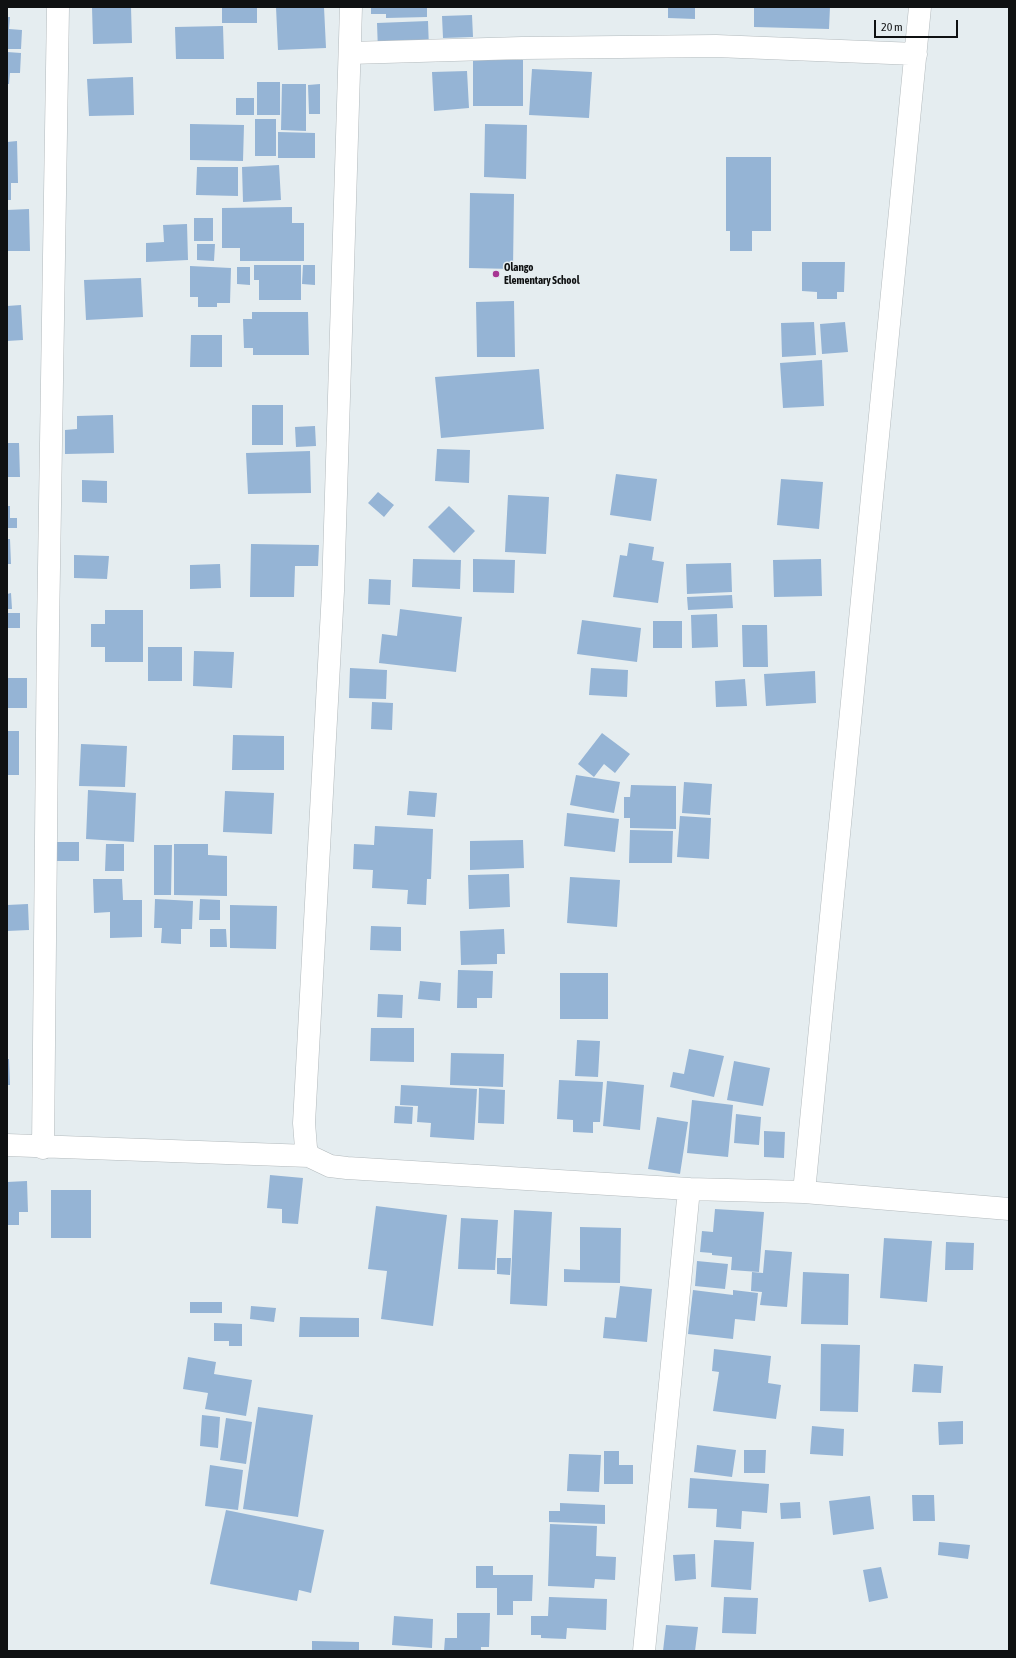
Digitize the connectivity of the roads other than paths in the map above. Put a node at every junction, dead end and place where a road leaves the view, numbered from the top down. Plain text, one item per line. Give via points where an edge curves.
1 (58, 7) edge
2 (351, 7) edge
3 (920, 7) edge
4 (350, 53) junction
5 (916, 54) junction
6 (7, 1145) edge
7 (43, 1148) junction
8 (309, 1156) junction
9 (689, 1189) junction
10 (804, 1192) junction
11 (1009, 1209) edge
12 (644, 1651) edge

1 - 7 street
2 - 4 street
3 - 5 street
4 - 5 street via 716,46
4 - 8 street via 333,590 304,1123
5 - 10 street
6 - 7 street
7 - 8 street
8 - 9 street via 330,1166 347,1168
9 - 10 street
9 - 12 street
10 - 11 street

